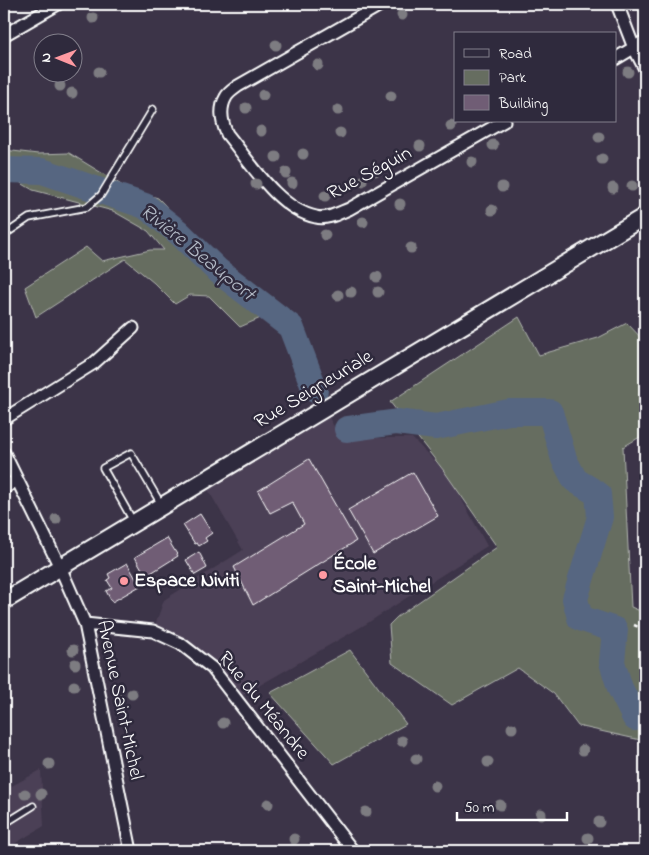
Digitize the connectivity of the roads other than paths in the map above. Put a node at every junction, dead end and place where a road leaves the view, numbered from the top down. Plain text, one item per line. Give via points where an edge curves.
1 (58, 4) edge
2 (382, 4) edge
3 (617, 4) edge
4 (4, 36) edge
5 (645, 41) edge
6 (634, 48) junction
7 (616, 58) edge
8 (645, 70) edge
9 (153, 109) dead end
10 (502, 122) edge
11 (645, 216) edge
12 (4, 235) edge
13 (133, 328) dead end
14 (4, 419) edge
15 (4, 453) edge
16 (17, 480) junction
17 (4, 488) edge
18 (162, 506) junction
19 (134, 522) junction
20 (60, 566) junction
21 (4, 600) edge
22 (85, 624) junction
23 (32, 806) dead end
24 (4, 822) edge
25 (131, 851) edge
26 (353, 851) edge

1 - 4 street
2 - 10 street, Rue Séguin via 238,86 226,96 222,123 278,198 317,218 331,216 349,209
3 - 6 street
5 - 6 street
6 - 7 street
6 - 8 street
9 - 12 lane via 101,194 87,207 29,218
11 - 18 street, Rue Seigneuriale
13 - 14 street via 94,363
15 - 16 street, Avenue Saint-Michel
16 - 17 street
16 - 20 street, Avenue Saint-Michel
18 - 19 street, Rue Seigneuriale
18 - 19 lane via 131,453 104,468
19 - 20 street, Rue Seigneuriale
20 - 21 street, Rue Seigneuriale
20 - 22 street, Avenue Saint-Michel
22 - 25 street, Avenue Saint-Michel
22 - 26 street, Rue du Méandre via 152,631 181,644 212,668
23 - 24 lane

